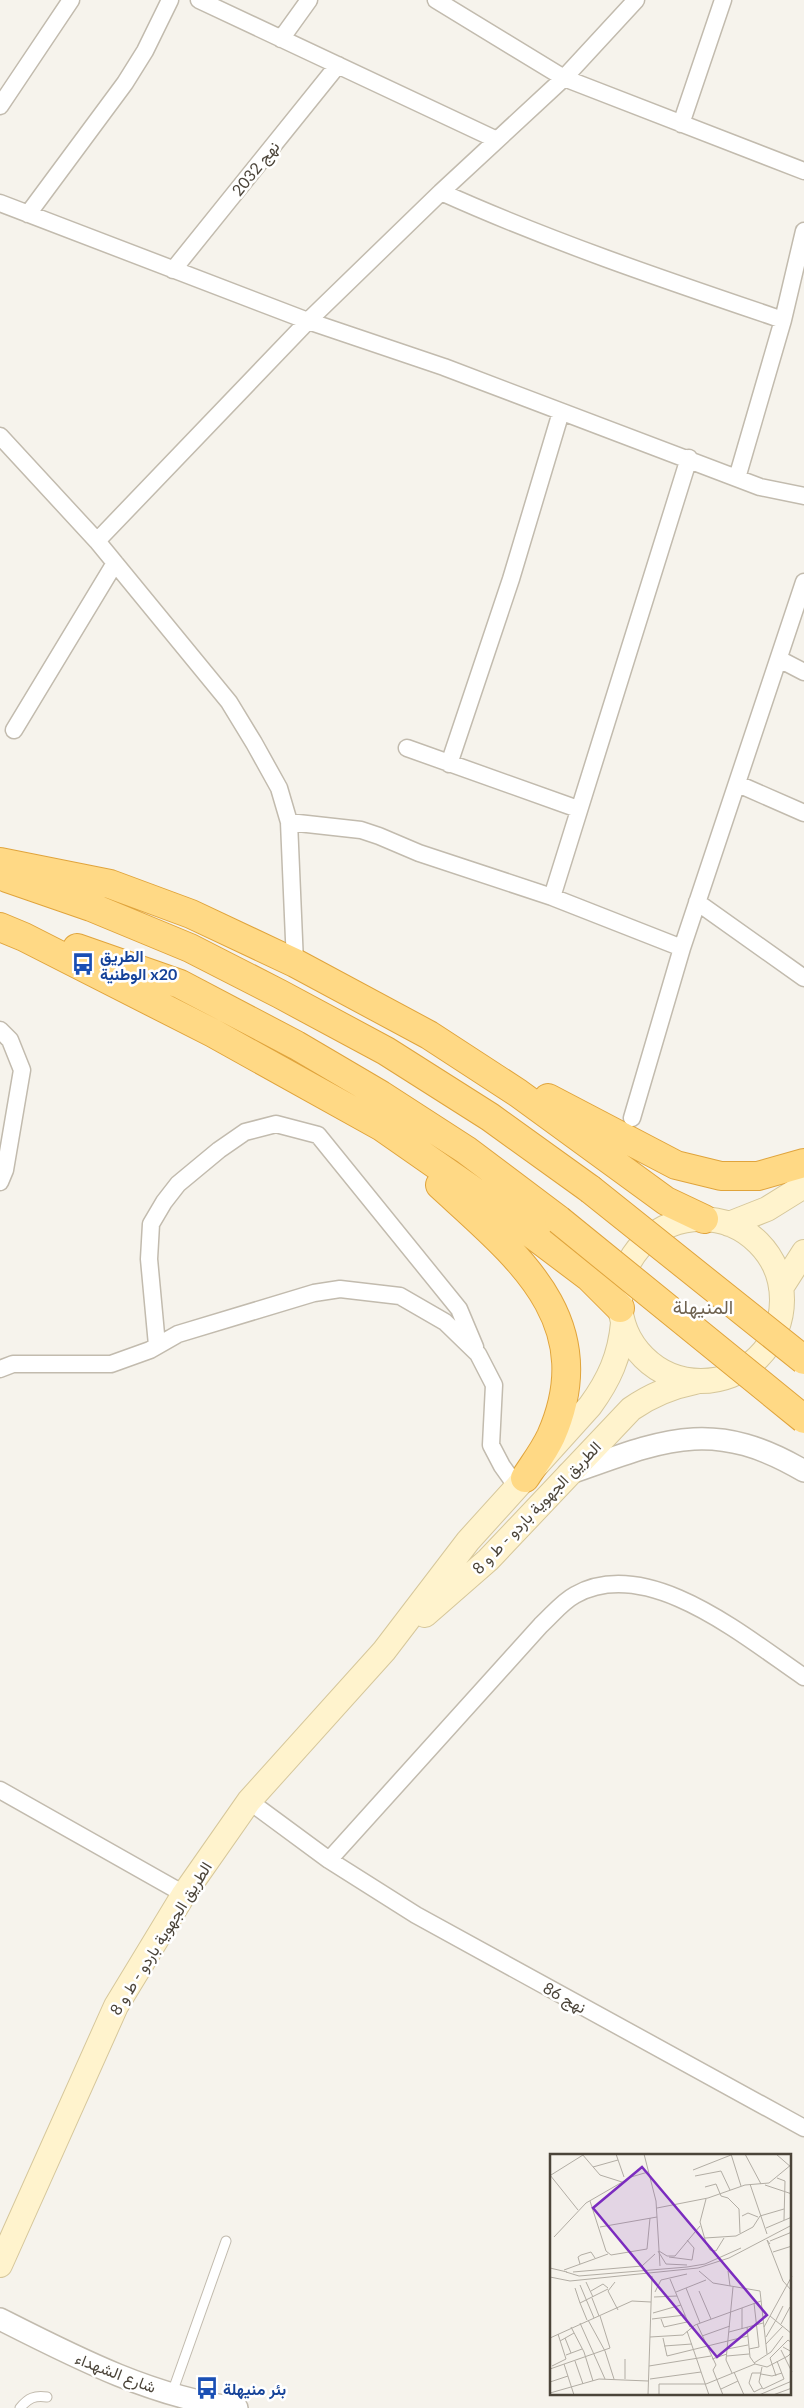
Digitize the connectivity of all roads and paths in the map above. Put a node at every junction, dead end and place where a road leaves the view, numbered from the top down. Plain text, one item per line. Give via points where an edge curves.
1 (72, 0) edge
2 (170, 0) edge
3 (199, 0) edge
4 (309, 0) edge
5 (436, 0) edge
6 (636, 0) edge
7 (723, 0) edge
8 (282, 39) junction
9 (338, 66) junction
10 (564, 78) junction
11 (0, 106) edge
12 (681, 124) junction
13 (497, 140) junction
14 (804, 171) edge
15 (441, 192) junction
16 (0, 204) edge
17 (28, 214) junction
18 (804, 231) edge
19 (173, 270) junction
20 (783, 320) junction
21 (308, 321) junction
22 (561, 412) junction
23 (0, 436) edge
24 (689, 458) junction
25 (736, 478) junction
26 (804, 496) edge
27 (97, 541) junction
28 (115, 563) junction
29 (804, 582) edge
30 (779, 659) junction
31 (804, 672) edge
32 (14, 730) dead end
33 (407, 748) dead end
34 (449, 764) junction
35 (738, 784) junction
36 (578, 809) junction
37 (804, 813) edge
38 (289, 822) junction
39 (0, 862) edge
40 (0, 876) edge
41 (552, 897) junction
42 (698, 902) junction
43 (0, 922) edge
44 (0, 927) edge
45 (682, 948) junction
46 (296, 963) junction
47 (804, 978) edge
48 (0, 1030) edge
49 (429, 1035) junction
50 (340, 1104) junction
51 (632, 1118) dead end
52 (804, 1163) edge
53 (0, 1182) edge
54 (804, 1186) edge
55 (717, 1222) junction
56 (804, 1252) edge
57 (781, 1288) junction
58 (622, 1316) junction
59 (158, 1345) junction
60 (478, 1354) junction
61 (804, 1360) edge
62 (0, 1369) edge
63 (698, 1382) junction
64 (804, 1419) edge
65 (804, 1471) edge
66 (568, 1474) junction
67 (521, 1483) junction
68 (384, 1651) junction
69 (804, 1677) edge
70 (0, 1790) edge
71 (249, 1801) junction
72 (329, 1860) junction
73 (184, 1894) junction
74 (804, 2128) edge
75 (226, 2240) dead end
76 (0, 2265) edge
77 (0, 2319) edge
78 (47, 2397) dead end
79 (184, 2399) edge
80 (20, 2408) edge
81 (237, 2408) edge

1 - 11 street
2 - 17 street via 146,51 125,83
3 - 8 street
4 - 8 street
5 - 10 street
6 - 10 street
7 - 12 street
8 - 9 street
9 - 13 street
9 - 19 street, نهج 2032
10 - 12 street
10 - 13 street
12 - 14 street
13 - 15 street
15 - 20 street via 596,255
15 - 21 street
16 - 17 street
17 - 19 street
18 - 20 street
19 - 21 street
20 - 25 street
21 - 22 street via 444,367
21 - 27 street
22 - 24 street
22 - 34 street via 511,579
23 - 27 street
24 - 25 street
24 - 36 street
25 - 26 street via 760,487
27 - 28 street
28 - 32 street
28 - 38 street via 229,702 279,788
29 - 30 street
30 - 31 street
30 - 35 street
33 - 34 street
34 - 36 street
35 - 37 street
35 - 42 street
36 - 41 street
38 - 41 street via 361,830 419,853
38 - 46 street
39 - 46 highway via 110,884 191,914
40 - 61 highway, bridge via 91,907 181,944 386,1051 490,1117 590,1189
41 - 45 street
42 - 45 street
42 - 47 street
43 - 64 highway, bridge via 180,984 382,1095 466,1150 559,1220
44 - 50 highway via 214,1033
45 - 51 street
46 - 49 highway
48 - 53 street via 10,1040 22,1070 5,1170
49 - 52 highway via 676,1166 721,1176 758,1176
49 - 55 highway via 518,1093 666,1201
50 - 58 highway via 382,1127 488,1201 589,1277
50 - 67 highway via 426,1172 494,1234 525,1265 548,1298 566,1359 565,1386 551,1437
54 - 55 main road via 767,1210
55 - 57 main road via 748,1234 764,1249 775,1267
55 - 58 main road via 674,1224 660,1230 642,1245 628,1264 621,1285
56 - 57 main road
57 - 63 main road via 782,1304 777,1330 762,1354 740,1372
58 - 63 main road via 634,1346 651,1364 673,1377
58 - 67 main road, الطريق الجهوية باردو - ط و 8 via 621,1346 603,1388
59 - 60 street via 178,1334 314,1293 340,1289 400,1296 445,1322
59 - 60 street via 149,1259 152,1224 178,1184 219,1150 245,1132 276,1124 318,1136 459,1309
59 - 62 street via 111,1364 13,1364
60 - 67 street via 494,1385 491,1445 502,1466
63 - 66 main road, الطريق الجهوية باردو - ط و 8 via 674,1386 631,1409
65 - 66 street via 766,1451 737,1442 707,1438 647,1446
66 - 68 main road, الطريق الجهوية باردو - ط و 8 via 488,1560
67 - 68 main road, الطريق الجهوية باردو - ط و 8 via 468,1542
68 - 71 main road, الطريق الجهوية باردو - ط و 8
69 - 72 street via 686,1601 631,1584 611,1583 592,1588 575,1595 541,1625
70 - 73 street
71 - 72 street, نهج 86
71 - 73 main road, الطريق الجهوية باردو - ط و 8
72 - 74 street, نهج 86 via 416,1915
73 - 76 main road, الطريق الجهوية باردو - ط و 8 via 116,2006
75 - 79 lane
77 - 79 street, شارع الشهداء via 90,2363
78 - 80 lane via 39,2395 29,2399
79 - 81 street, شارع الشهداء

